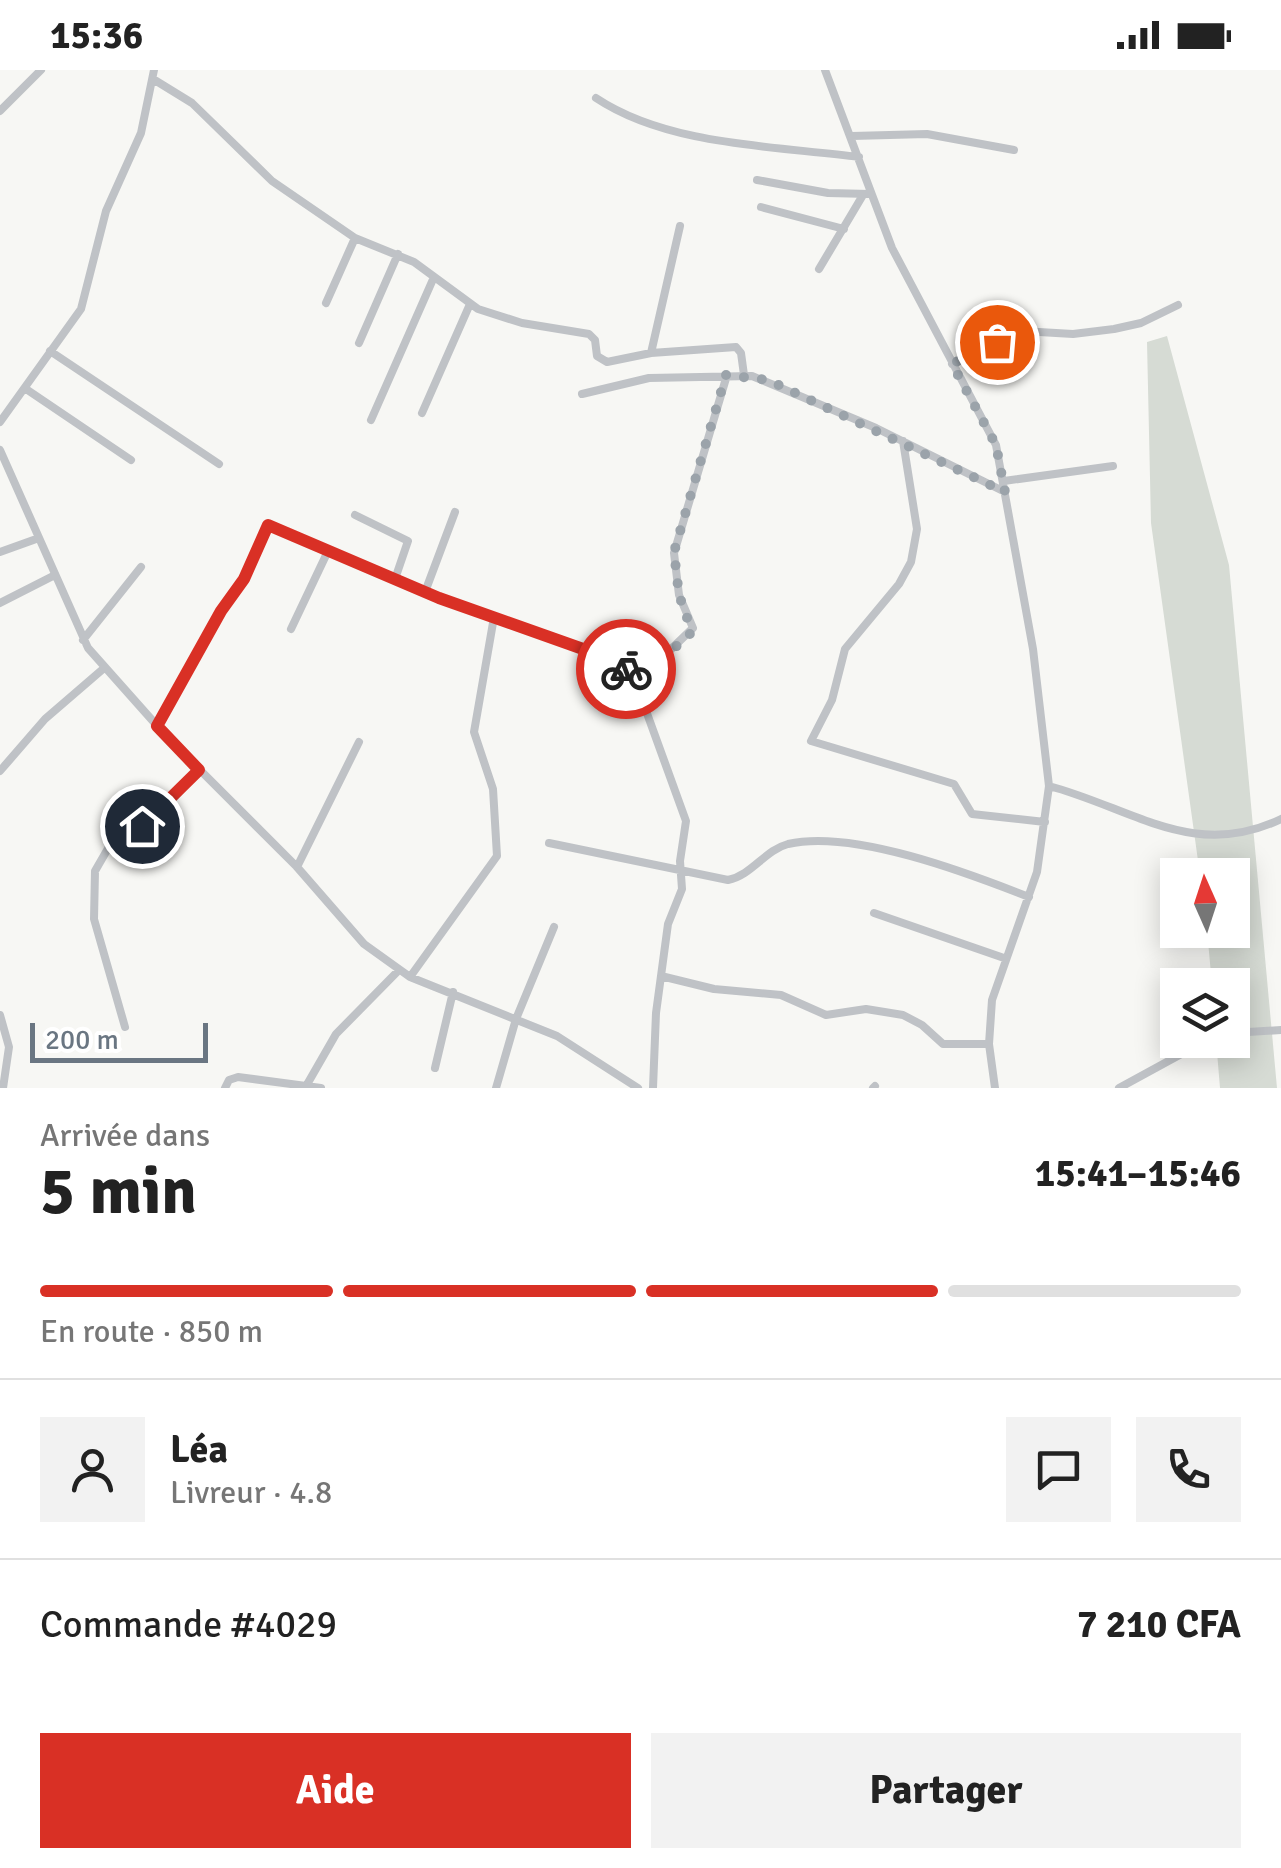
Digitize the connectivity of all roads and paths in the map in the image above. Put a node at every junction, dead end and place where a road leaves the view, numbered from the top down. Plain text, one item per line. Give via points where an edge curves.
1 (41, 70) edge
2 (825, 70) edge
3 (153, 74) edge
4 (596, 98) dead end
5 (0, 110) edge
6 (852, 136) junction
7 (1014, 150) dead end
8 (859, 157) junction
9 (756, 180) dead end
10 (867, 194) junction
11 (760, 207) dead end
12 (680, 226) dead end
13 (844, 229) junction
14 (355, 238) junction
15 (398, 254) junction
16 (818, 269) dead end
17 (434, 277) junction
18 (326, 303) dead end
19 (470, 304) junction
20 (1178, 305) dead end
21 (359, 343) dead end
22 (50, 350) junction
23 (650, 353) junction
24 (952, 364) junction
25 (726, 375) junction
26 (744, 375) junction
27 (26, 390) junction
28 (582, 394) dead end
29 (422, 412) dead end
30 (371, 420) dead end
31 (0, 422) edge
32 (903, 442) junction
33 (0, 450) edge
34 (131, 460) dead end
35 (218, 464) dead end
36 (1112, 466) dead end
37 (1004, 480) junction
38 (1005, 492) junction
39 (454, 512) dead end
40 (354, 516) dead end
41 (38, 538) junction
42 (328, 551) junction
43 (0, 552) edge
44 (141, 567) dead end
45 (55, 575) junction
46 (395, 579) junction
47 (425, 592) junction
48 (0, 603) edge
49 (494, 617) junction
50 (291, 629) dead end
51 (83, 640) junction
52 (103, 669) junction
53 (636, 683) junction
54 (157, 726) junction
55 (360, 742) dead end
56 (199, 770) junction
57 (0, 771) edge
58 (1049, 786) junction
59 (1281, 820) edge
60 (1045, 822) junction
61 (549, 843) dead end
62 (297, 867) junction
63 (681, 871) junction
64 (1030, 896) junction
65 (874, 914) dead end
66 (554, 928) dead end
67 (1004, 958) junction
68 (398, 971) junction
69 (662, 976) junction
70 (410, 977) junction
71 (453, 992) junction
72 (0, 1015) edge
73 (516, 1019) junction
74 (125, 1027) dead end
75 (1281, 1030) edge
76 (1250, 1033) edge
77 (989, 1044) junction
78 (1174, 1058) edge
79 (435, 1068) dead end
80 (306, 1086) edge
81 (3, 1088) edge
82 (225, 1088) edge
83 (321, 1088) edge
84 (496, 1088) edge
85 (638, 1088) edge
86 (653, 1088) edge
87 (995, 1088) edge
88 (1120, 1088) edge

1 - 5 street
2 - 6 street
3 - 14 street via 272,181
3 - 22 street via 141,133 106,211 91,286
4 - 8 street via 626,116 702,136
6 - 7 street via 927,134
6 - 8 street
8 - 10 street
9 - 10 street
10 - 13 street
10 - 24 street
11 - 13 street
12 - 23 street
13 - 16 street
14 - 15 street
14 - 18 street
15 - 17 street
15 - 21 street
17 - 19 street
17 - 30 street
19 - 23 street via 522,323 589,334 600,360
19 - 29 street
20 - 24 street via 1114,329 1022,331
22 - 27 street
22 - 35 street
23 - 26 street via 736,347
24 - 37 street via 996,445
25 - 26 street
25 - 28 street via 650,378
25 - 53 street via 674,552 679,595 693,628
26 - 32 street
27 - 31 street
27 - 34 street
32 - 38 street
32 - 60 street via 916,508 910,562 845,649 832,700 811,741 954,784 972,814
33 - 41 street
36 - 37 street
37 - 38 street
38 - 58 street via 1038,678
39 - 47 street
40 - 46 street via 408,541
41 - 43 street
41 - 45 street
42 - 46 street
42 - 50 street
42 - 54 street via 273,526 263,529 244,579
44 - 51 street
45 - 48 street
45 - 51 street
46 - 47 street
47 - 49 street
49 - 53 street via 614,660
49 - 70 street via 474,732 493,789 497,856
51 - 52 street
52 - 54 street
52 - 57 street via 36,728
53 - 63 street via 684,809
54 - 56 street
55 - 62 street
56 - 62 street
56 - 74 street via 161,812 110,845 95,871 94,918
58 - 59 street via 1202,837 1240,834
58 - 60 street
60 - 64 street
61 - 63 street
62 - 68 street via 364,944
63 - 64 street via 728,880 785,845 838,845 946,864
63 - 69 street
64 - 67 street
65 - 67 street
66 - 73 street
67 - 77 street
68 - 70 street
68 - 80 street via 336,1034
69 - 77 street via 780,995 826,1015 866,1009 902,1015 944,1044
69 - 86 street
70 - 71 street
71 - 73 street
71 - 79 street
72 - 81 street via 9,1048
73 - 84 street
73 - 85 street via 590,1053
75 - 76 street
77 - 87 street
78 - 88 street
80 - 82 street via 238,1077
80 - 83 street

